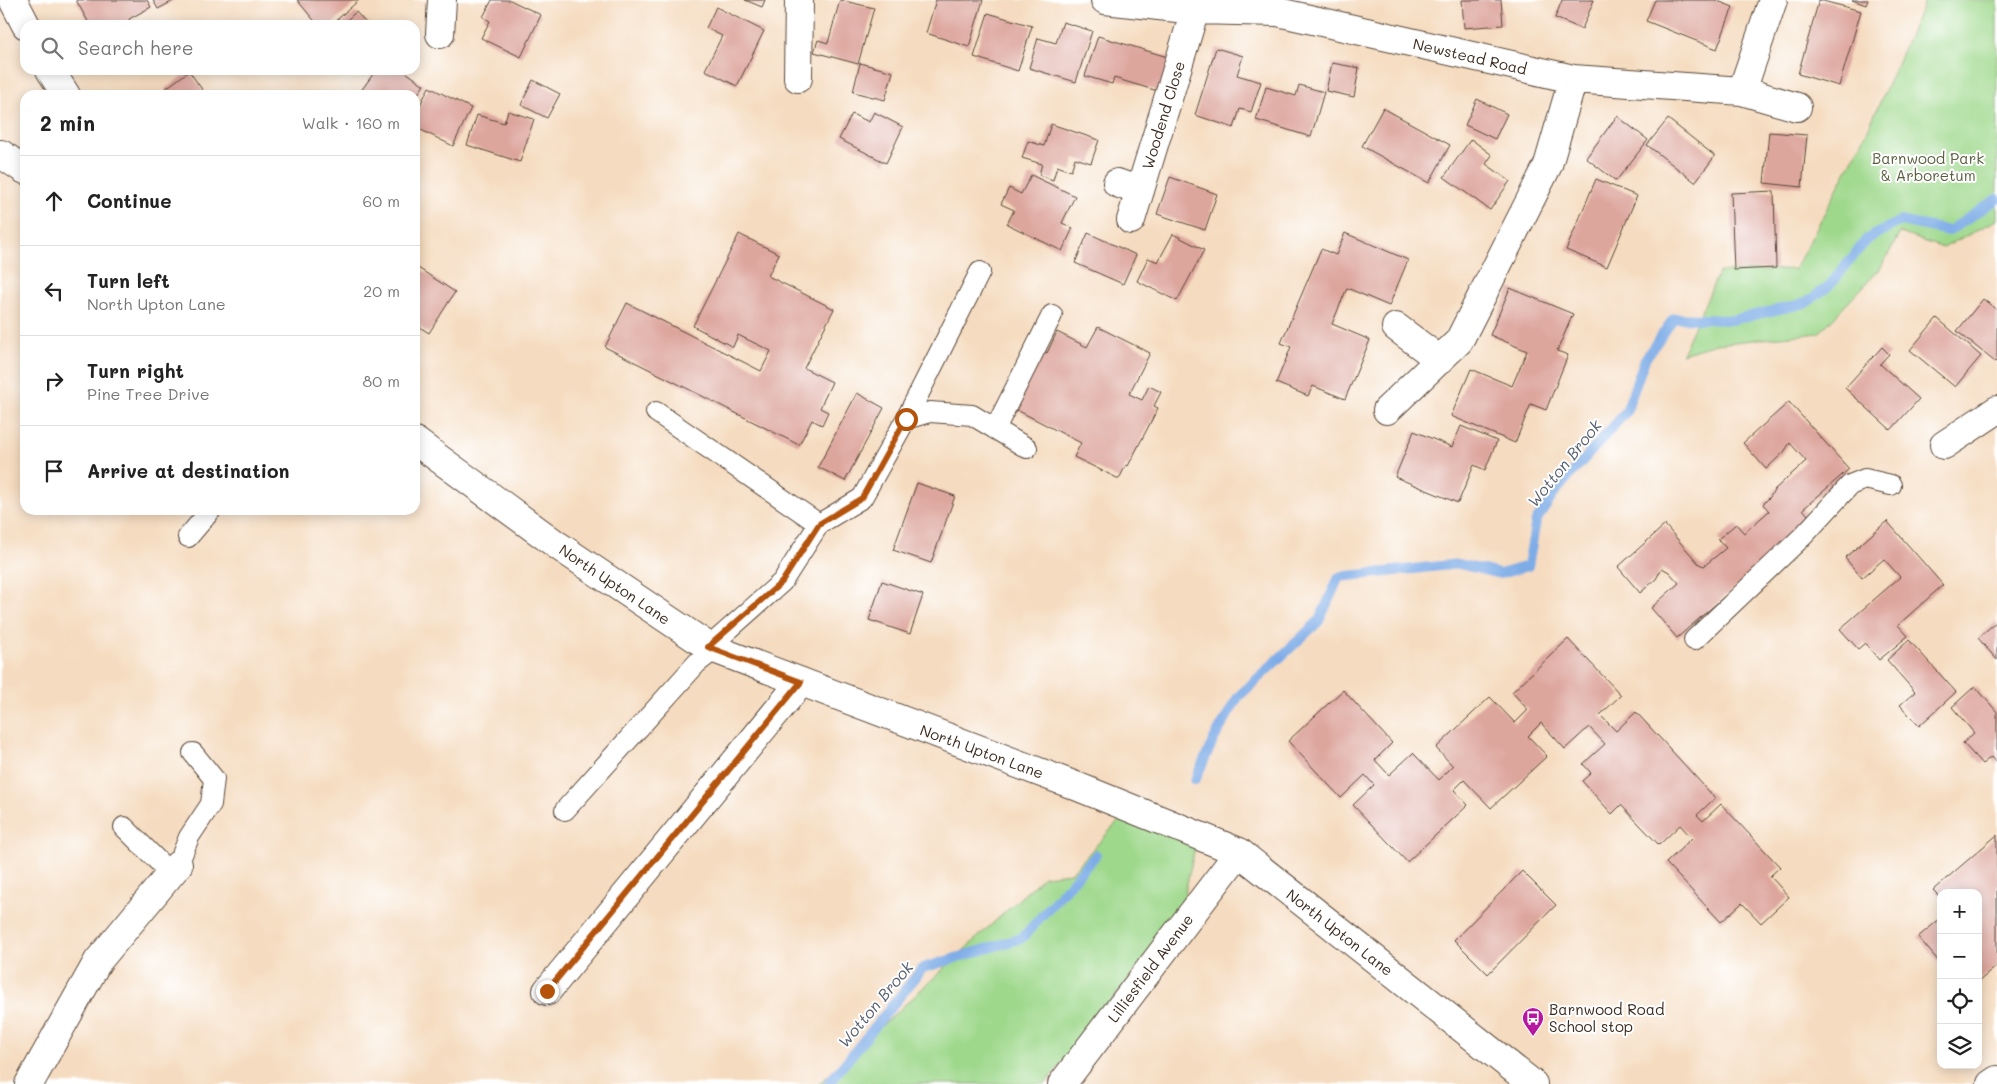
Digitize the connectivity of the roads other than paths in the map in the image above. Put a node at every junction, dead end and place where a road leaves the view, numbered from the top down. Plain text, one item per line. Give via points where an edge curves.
1 (13, 0) edge
2 (442, 0) edge
3 (799, 0) edge
4 (1105, 0) edge
5 (1773, 0) edge
6 (1195, 10) junction
7 (23, 20) edge
8 (440, 34) dead end
9 (53, 75) edge
10 (798, 78) dead end
11 (1573, 79) junction
12 (63, 90) edge
13 (1742, 91) junction
14 (1797, 107) dead end
15 (9, 153) edge
16 (20, 165) edge
17 (1131, 220) dead end
18 (980, 272) dead end
19 (1052, 315) dead end
20 (1396, 328) dead end
21 (1440, 360) junction
22 (1387, 410) dead end
23 (1997, 410) edge
24 (656, 412) dead end
25 (906, 419) junction
26 (995, 429) junction
27 (420, 445) edge
28 (1944, 445) dead end
29 (1027, 448) dead end
30 (1891, 485) dead end
31 (207, 515) edge
32 (819, 524) junction
33 (188, 537) dead end
34 (1694, 640) dead end
35 (712, 648) junction
36 (801, 682) junction
37 (193, 753) dead end
38 (565, 810) dead end
39 (124, 827) dead end
40 (1238, 852) junction
41 (175, 869) junction
42 (547, 991) dead end
43 (1997, 1080) edge
44 (29, 1084) edge
45 (1062, 1084) edge
46 (1533, 1084) edge
47 (1991, 1084) edge

1 - 7 street
2 - 8 street
3 - 10 street
4 - 6 street, Newstead Road
5 - 13 street
6 - 11 street, Newstead Road via 1278,12
6 - 17 street, Woodend Close via 1129,187
9 - 12 street
11 - 13 street, Newstead Road
11 - 21 street via 1548,165 1459,341
13 - 14 street, Newstead Road
15 - 16 street
18 - 25 lane
19 - 26 lane
20 - 21 street
21 - 22 street
23 - 28 street
24 - 32 lane
25 - 26 lane via 930,412 972,415
25 - 32 lane via 862,498
26 - 29 lane
27 - 35 street, North Upton Lane via 557,545
30 - 34 lane via 1865,479 1850,485
31 - 33 lane
32 - 35 lane via 782,582
35 - 36 street, North Upton Lane
35 - 38 lane
36 - 40 street, North Upton Lane via 1076,786
36 - 42 street
37 - 41 lane via 214,779 211,804 189,836
39 - 41 lane
40 - 45 street, Lilliesfield Avenue
40 - 46 street, North Upton Lane
41 - 44 street via 98,961
43 - 47 street

